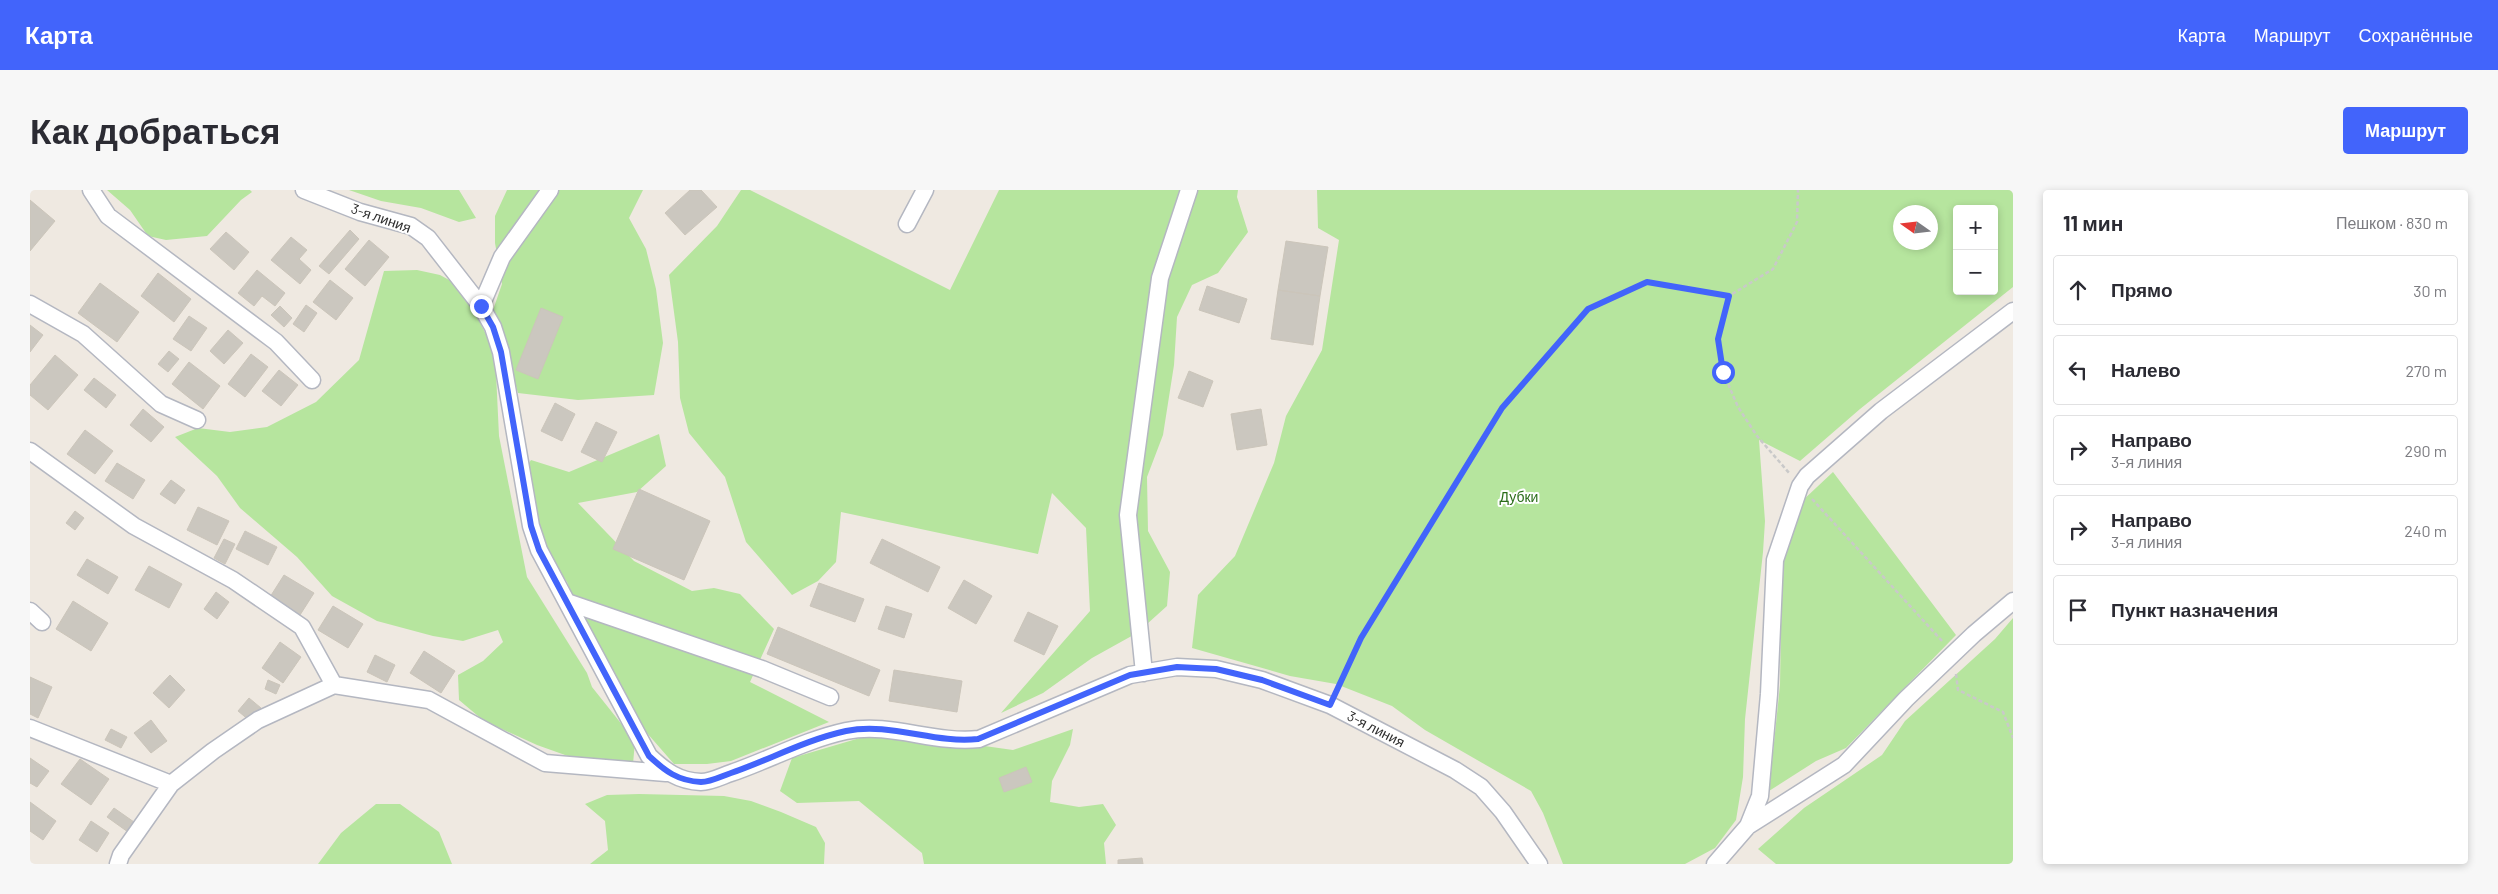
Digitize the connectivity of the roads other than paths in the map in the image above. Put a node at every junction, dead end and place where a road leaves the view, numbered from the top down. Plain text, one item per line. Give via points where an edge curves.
1 (91, 190) edge
2 (304, 190) edge
3 (550, 190) edge
4 (925, 190) edge
5 (1189, 190) edge
6 (907, 224) dead end
7 (30, 304) edge
8 (481, 306) junction
9 (2013, 311) edge
10 (312, 380) dead end
11 (197, 420) dead end
12 (30, 451) edge
13 (2013, 601) edge
14 (566, 602) junction
15 (1144, 673) junction
16 (334, 684) junction
17 (830, 697) dead end
18 (30, 728) edge
19 (666, 773) junction
20 (171, 784) junction
21 (1748, 826) junction
22 (118, 864) edge
23 (1539, 864) edge
24 (1715, 864) edge

1 - 10 street via 108,216 276,342
2 - 8 street, 3-я линия via 360,212 411,226 428,238
3 - 8 street via 502,257
4 - 6 street
5 - 15 street via 1160,278 1128,515
7 - 11 street via 82,334 161,404
8 - 14 street, 3-я линия via 493,327 501,352 531,526 539,550
9 - 21 street via 1882,411 1807,476 1800,486 1775,560 1769,694 1760,796
12 - 16 street via 134,526 233,580 302,627
13 - 21 street via 1906,698 1844,765
14 - 17 street via 762,669
14 - 19 street, 3-я линия via 649,756
15 - 19 street, 3-я линия via 1130,675 978,739 960,741 877,729 846,731 704,782 685,781
15 - 23 street, 3-я линия via 1177,667 1216,669 1262,680 1330,705 1455,770 1481,787 1503,812
16 - 19 street via 429,700 545,763
16 - 20 street via 258,720
18 - 20 street
20 - 22 street
21 - 24 street

